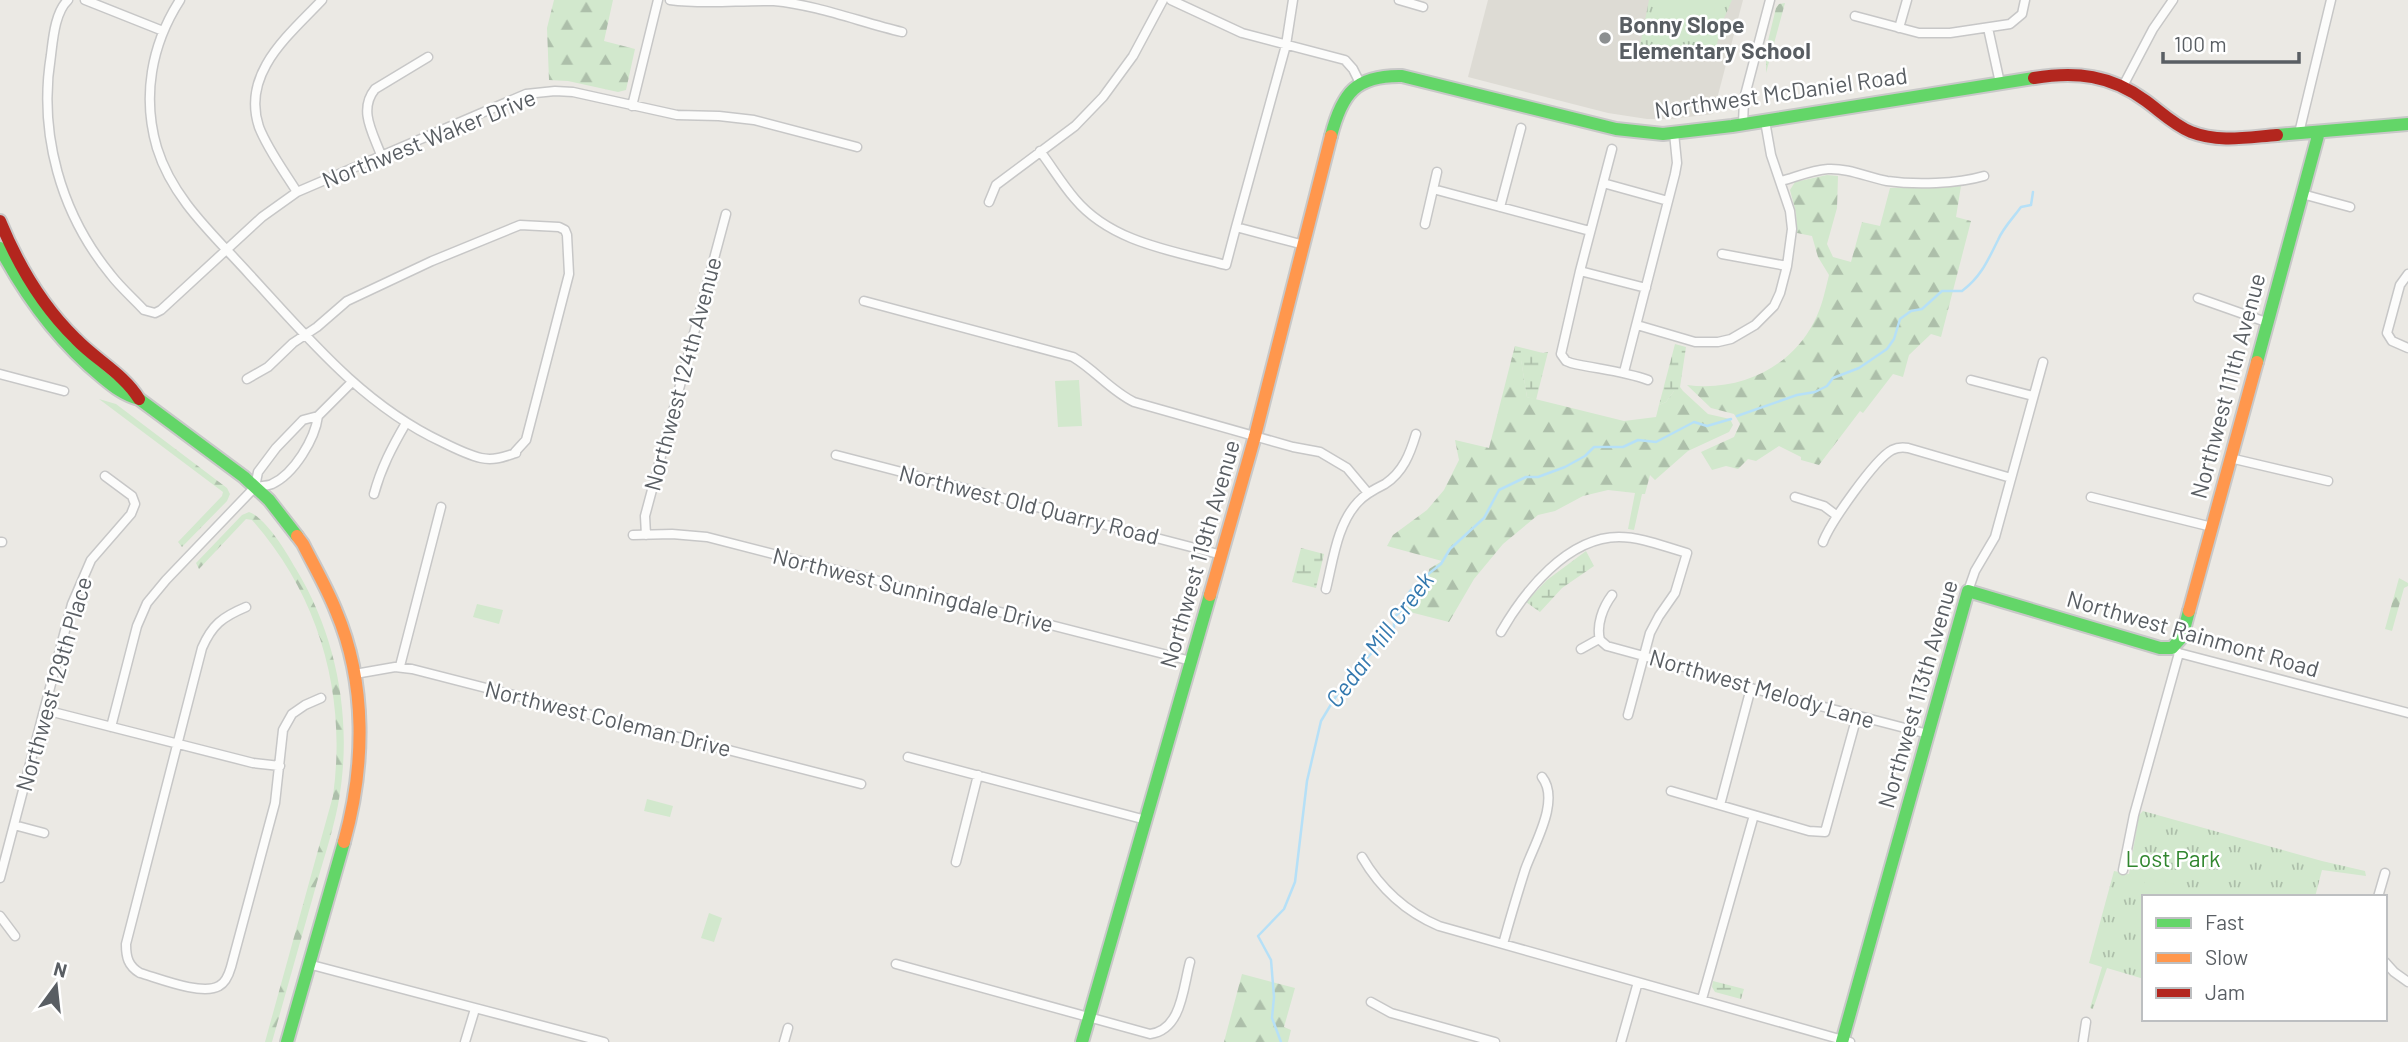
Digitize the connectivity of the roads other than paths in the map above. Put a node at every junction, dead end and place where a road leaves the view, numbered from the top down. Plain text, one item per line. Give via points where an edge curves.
1 (68, 0) edge
2 (85, 0) edge
3 (180, 0) edge
4 (322, 0) edge
5 (658, 0) edge
6 (670, 0) edge
7 (1163, 0) edge
8 (1171, 0) edge
9 (1293, 0) edge
10 (1399, 0) edge
11 (1770, 0) edge
12 (1907, 0) edge
13 (2025, 0) edge
14 (2173, 0) edge
15 (2331, 0) edge
16 (1423, 7) dead end
17 (1855, 16) dead end
18 (1899, 27) junction
19 (1988, 28) junction
20 (163, 31) junction
21 (902, 32) dead end
22 (1286, 45) junction
23 (428, 57) dead end
24 (1360, 83) junction
25 (2000, 83) junction
26 (2123, 86) junction
27 (632, 106) junction
28 (1765, 121) junction
29 (1743, 124) junction
30 (2408, 124) edge
31 (1521, 128) dead end
32 (2319, 132) junction
33 (2299, 133) junction
34 (1674, 134) junction
35 (857, 147) dead end
36 (1612, 149) dead end
37 (1040, 151) junction
38 (382, 155) junction
39 (1437, 172) dead end
40 (1984, 176) dead end
41 (1780, 181) junction
42 (1603, 183) junction
43 (1433, 188) junction
44 (297, 192) junction
45 (2302, 194) junction
46 (1668, 201) junction
47 (989, 202) dead end
48 (1500, 207) junction
49 (2350, 207) dead end
50 (726, 214) dead end
51 (0, 221) edge
52 (1425, 224) dead end
53 (1236, 227) junction
54 (1590, 232) junction
55 (1304, 245) junction
56 (0, 248) edge
57 (226, 249) junction
58 (1722, 254) dead end
59 (1787, 266) junction
60 (1580, 271) junction
61 (2408, 274) edge
62 (1646, 288) junction
63 (2198, 298) dead end
64 (863, 301) dead end
65 (2266, 322) junction
66 (1637, 325) junction
67 (305, 335) junction
68 (2408, 348) edge
69 (2043, 362) dead end
70 (1624, 372) junction
71 (0, 374) edge
72 (247, 379) dead end
73 (1648, 380) dead end
74 (1970, 380) dead end
75 (352, 382) junction
76 (64, 391) dead end
77 (2034, 397) junction
78 (139, 399) junction
79 (318, 416) junction
80 (406, 424) junction
81 (1416, 434) dead end
82 (1255, 436) junction
83 (836, 456) dead end
84 (2230, 458) junction
85 (105, 475) dead end
86 (2011, 478) junction
87 (2328, 481) dead end
88 (255, 487) junction
89 (374, 494) dead end
90 (1368, 494) junction
91 (1795, 497) dead end
92 (2091, 497) dead end
93 (441, 507) dead end
94 (1836, 515) junction
95 (2212, 527) junction
96 (633, 535) dead end
97 (646, 535) junction
98 (1823, 542) dead end
99 (1222, 555) junction
100 (1326, 589) dead end
101 (1968, 591) junction
102 (1612, 595) dead end
103 (246, 607) dead end
104 (1501, 632) dead end
105 (1599, 639) junction
106 (1581, 649) dead end
107 (2176, 650) junction
108 (1644, 656) junction
109 (1191, 661) junction
110 (400, 666) junction
111 (355, 674) junction
112 (1751, 688) junction
113 (321, 698) dead end
114 (45, 710) junction
115 (2408, 713) edge
116 (1628, 715) dead end
117 (1857, 716) junction
118 (111, 727) junction
119 (1928, 734) junction
120 (177, 744) junction
121 (908, 757) dead end
122 (281, 766) junction
123 (978, 775) junction
124 (1542, 777) dead end
125 (861, 784) dead end
126 (1671, 791) dead end
127 (1720, 805) junction
128 (1754, 815) junction
129 (1146, 820) junction
130 (14, 825) junction
131 (44, 833) dead end
132 (1362, 857) dead end
133 (956, 862) dead end
134 (2123, 870) dead end
135 (2385, 873) dead end
136 (0, 878) edge
137 (2379, 895) edge
138 (0, 916) edge
139 (15, 936) dead end
140 (1503, 944) junction
141 (1190, 962) dead end
142 (308, 964) junction
143 (896, 964) dead end
144 (2387, 964) edge
145 (1638, 982) junction
146 (2408, 982) edge
147 (1702, 999) junction
148 (1371, 1002) dead end
149 (475, 1009) junction
150 (1090, 1016) junction
151 (2086, 1022) dead end
152 (788, 1028) dead end
153 (1845, 1041) edge
154 (286, 1042) edge
155 (465, 1042) edge
156 (604, 1042) edge
157 (784, 1042) edge
158 (1083, 1042) edge
159 (1495, 1042) edge
160 (1621, 1042) edge
161 (2083, 1042) edge

1 - 57 street, Northwest Waker Drive via 53,40 47,108 59,178 89,245 144,310 155,313
2 - 20 street
3 - 20 street
4 - 44 street via 267,61 256,92 259,126
5 - 27 street
6 - 21 street via 696,4 774,1
7 - 37 street via 1133,56 1103,97 1075,126
8 - 22 street via 1226,27
9 - 22 street
10 - 16 street
11 - 29 street via 1744,99
12 - 18 street
13 - 19 street via 2017,20
14 - 26 street
15 - 33 street
17 - 18 street
18 - 19 street via 1933,34
19 - 25 street
20 - 57 street via 149,90 158,150 186,204
22 - 24 street via 1345,60
22 - 53 street
23 - 38 street via 370,95 366,111
24 - 34 street, Northwest McDaniel Road via 1377,76 1402,76 1616,129
24 - 55 street, Northwest 119th Avenue via 1338,110
25 - 26 street, Northwest McDaniel Road via 2072,74 2094,75
25 - 28 street, Northwest McDaniel Road
26 - 33 street, Northwest McDaniel Road via 2194,134 2228,139
27 - 35 street, Northwest Waker Drive via 677,115 754,120
27 - 38 street, Northwest Waker Drive via 573,92 526,94
28 - 29 street, Northwest McDaniel Road
28 - 41 street
29 - 34 street, Northwest McDaniel Road
30 - 32 street, Northwest McDaniel Road
31 - 48 street
32 - 33 street, Northwest McDaniel Road
32 - 45 street, Northwest 111th Avenue
34 - 46 street via 1677,163
36 - 42 street
37 - 47 street via 996,185
37 - 53 street via 1076,201 1123,235 1226,265
38 - 44 street, Northwest Waker Drive
39 - 43 street
40 - 41 street via 1908,182 1827,169
41 - 59 street via 1792,229
42 - 46 street
42 - 54 street
43 - 48 street
43 - 52 street
44 - 57 street, Northwest Waker Drive
45 - 49 street
45 - 65 street, Northwest 111th Avenue
46 - 62 street
48 - 54 street
50 - 97 street, Northwest 124th Avenue via 645,516
51 - 78 street via 42,299 88,351 133,386
53 - 55 street
54 - 60 street
55 - 82 street, Northwest 119th Avenue
56 - 78 street via 28,298 66,345 126,396
57 - 67 street
58 - 59 street
59 - 66 street via 1774,306 1755,326 1731,339 1695,342
60 - 62 street
60 - 70 street via 1560,349 1562,358 1606,372
61 - 68 street via 2401,281 2387,333 2392,341
62 - 66 street
63 - 65 street
64 - 82 street via 1073,358 1134,402
65 - 84 street, Northwest 111th Avenue
66 - 70 street
67 - 72 street
67 - 75 street
67 - 80 street via 346,301 511,228 529,225 565,230 569,274 526,439 516,453 504,458 478,457
69 - 77 street, Northwest 113th Avenue
70 - 73 street
71 - 76 street
74 - 77 street
75 - 79 street
75 - 80 street
77 - 86 street, Northwest 113th Avenue
78 - 88 street
79 - 88 street via 303,420 276,448 258,472
79 - 88 street via 316,431 293,467 272,484
80 - 89 street via 387,455
81 - 90 street via 1403,467
82 - 90 street via 1326,454 1347,468
82 - 99 street, Northwest 119th Avenue
83 - 99 street, Northwest Old Quarry Road
84 - 87 street
84 - 95 street, Northwest 111th Avenue
85 - 114 street, Northwest 129th Place via 132,496 135,504 85,572 72,604
86 - 94 street via 1902,447 1885,455
86 - 101 street, Northwest 113th Avenue via 1995,537
88 - 111 street via 291,527 313,561 337,612
88 - 118 street via 147,603
90 - 100 street via 1343,525
91 - 94 street
92 - 95 street
93 - 110 street
94 - 98 street
95 - 107 street, Northwest 111th Avenue
96 - 97 street, Northwest Sunningdale Drive
97 - 109 street, Northwest Sunningdale Drive via 707,537
99 - 109 street, Northwest 119th Avenue
101 - 107 street, Northwest Rainmont Road
101 - 119 street, Northwest 113th Avenue
102 - 105 street via 1604,606
103 - 120 street via 227,615 209,631
104 - 108 street via 1524,595 1557,564 1593,541 1630,537 1687,553 1678,586 1653,628
105 - 106 street
105 - 108 street, Northwest Melody Lane via 1607,646
107 - 115 street, Northwest Rainmont Road
107 - 134 street, Northwest 111th Avenue
108 - 112 street, Northwest Melody Lane
108 - 116 street
109 - 129 street, Northwest 119th Avenue
110 - 111 street, Northwest Coleman Drive
110 - 125 street, Northwest Coleman Drive
111 - 142 street via 360,733 357,783
112 - 117 street, Northwest Melody Lane
112 - 127 street
113 - 122 street via 292,714 283,730
114 - 118 street
114 - 130 street, Northwest 129th Place
117 - 119 street, Northwest Melody Lane
117 - 128 street via 1825,832
118 - 120 street
119 - 153 street, Northwest 113th Avenue
120 - 122 street
120 - 122 street via 126,944 132,968 197,989 218,987 231,967
121 - 123 street
123 - 129 street
123 - 133 street
124 - 140 street via 1548,789 1546,812
126 - 127 street
127 - 128 street
128 - 147 street
129 - 150 street, Northwest 119th Avenue
130 - 131 street
130 - 136 street, Northwest 129th Place
132 - 140 street via 1387,891 1427,921
135 - 137 street
138 - 139 street
140 - 145 street
141 - 150 street via 1174,1020 1163,1031 1144,1033
142 - 149 street
142 - 154 street
143 - 150 street
144 - 146 street
145 - 147 street
145 - 160 street
147 - 153 street
148 - 159 street via 1391,1013
149 - 155 street
149 - 156 street
150 - 158 street, Northwest 119th Avenue
151 - 161 street
152 - 157 street

